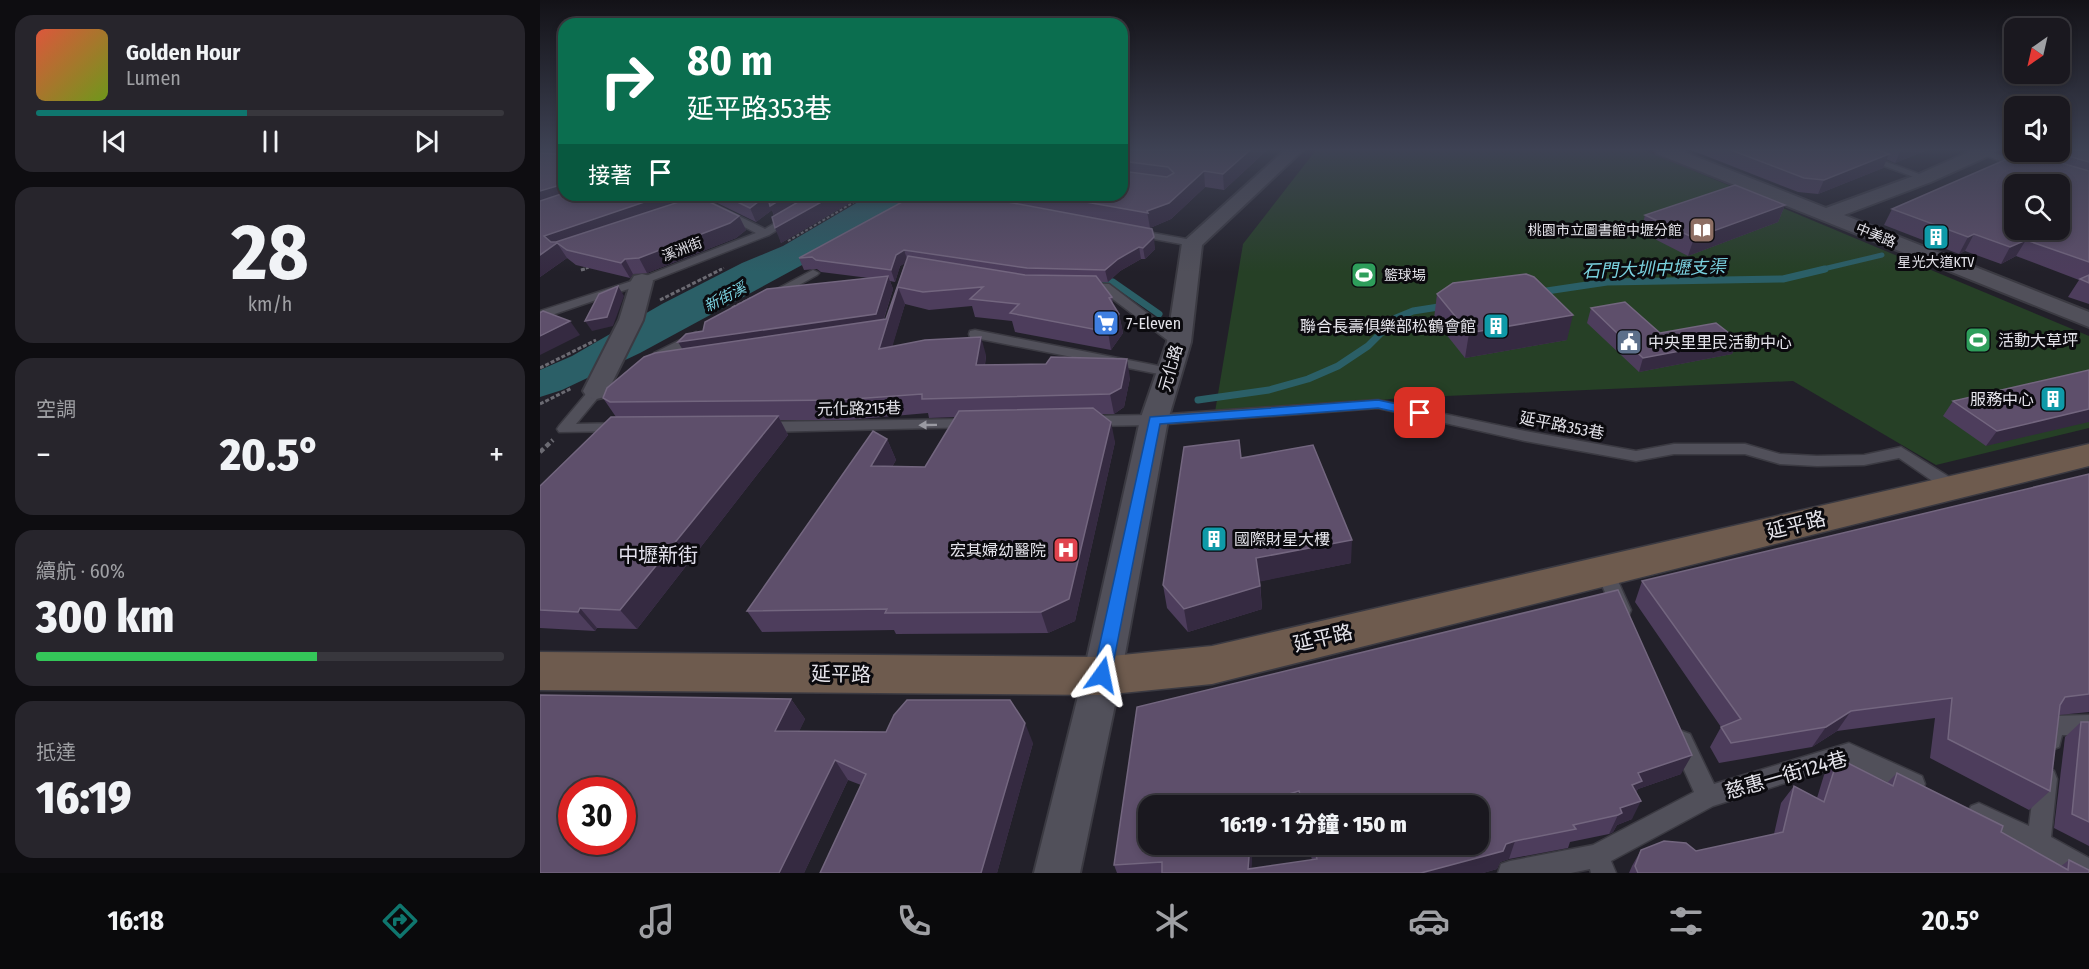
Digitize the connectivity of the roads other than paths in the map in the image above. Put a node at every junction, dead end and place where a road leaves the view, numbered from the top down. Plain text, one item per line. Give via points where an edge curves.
1 (1250, 191) edge
2 (1765, 191) edge
3 (1891, 191) edge
4 (819, 201) edge
5 (975, 201) edge
6 (705, 202) joint
7 (989, 206) edge
8 (686, 209) edge
9 (1826, 215) junction
10 (1129, 232) edge
11 (765, 233) junction
12 (1192, 243) junction
13 (813, 273) edge
14 (642, 281) junction
15 (1073, 287) edge
16 (800, 294) edge
17 (540, 315) edge
18 (2089, 320) edge
19 (707, 330) edge
20 (975, 334) dead end
21 (1179, 342) junction
22 (673, 364) edge
23 (1169, 372) junction
24 (606, 382) joint
25 (1154, 420) junction
26 (1074, 422) edge
27 (983, 424) edge
28 (635, 428) edge
29 (753, 428) edge
30 (2089, 455) edge
31 (1953, 487) junction
32 (1605, 572) junction
33 (1629, 626) edge
34 (540, 670) edge
35 (1102, 675) junction
36 (1674, 722) edge
37 (2089, 725) edge
38 (1934, 793) edge
39 (1708, 797) junction
40 (1954, 803) edge
41 (2039, 843) junction
42 (1600, 865) edge
43 (2089, 871) edge
44 (1057, 873) edge
45 (1510, 873) edge

1 - 12 street
2 - 9 street, 中美路
3 - 9 street
4 - 11 lane, 溪洲街
5 - 7 lane
6 - 8 lane
6 - 11 lane
9 - 18 street, 中美路
10 - 12 lane
11 - 14 lane, 溪洲街
12 - 21 street, 元化路
13 - 16 lane via 760,301
14 - 17 lane, 溪洲街
14 - 24 street via 632,318
15 - 21 lane via 1105,287
19 - 22 lane via 659,356 645,370
20 - 23 lane
21 - 23 street, 元化路
23 - 25 street, 元化路
24 - 28 lane via 564,429
25 - 26 lane
25 - 31 lane, 延平路353巷 via 1378,404 1636,456 1674,449 1745,449 1780,459 1817,461 1864,460 1901,452
25 - 35 street, 元化路
27 -> 29 lane, 元化路215巷
30 - 31 main road, 延平路
31 - 32 main road, 延平路
32 - 33 lane
32 - 35 main road, 延平路 via 1212,664
34 - 35 main road, 延平路
35 - 44 street, 元化路
36 - 39 lane
37 - 41 lane via 2053,726
38 - 39 lane, 慈惠一街124巷 via 1849,753
39 - 42 lane, 慈惠一街124巷
40 - 41 lane
41 - 43 lane
42 - 45 lane, 慈惠一街124巷

